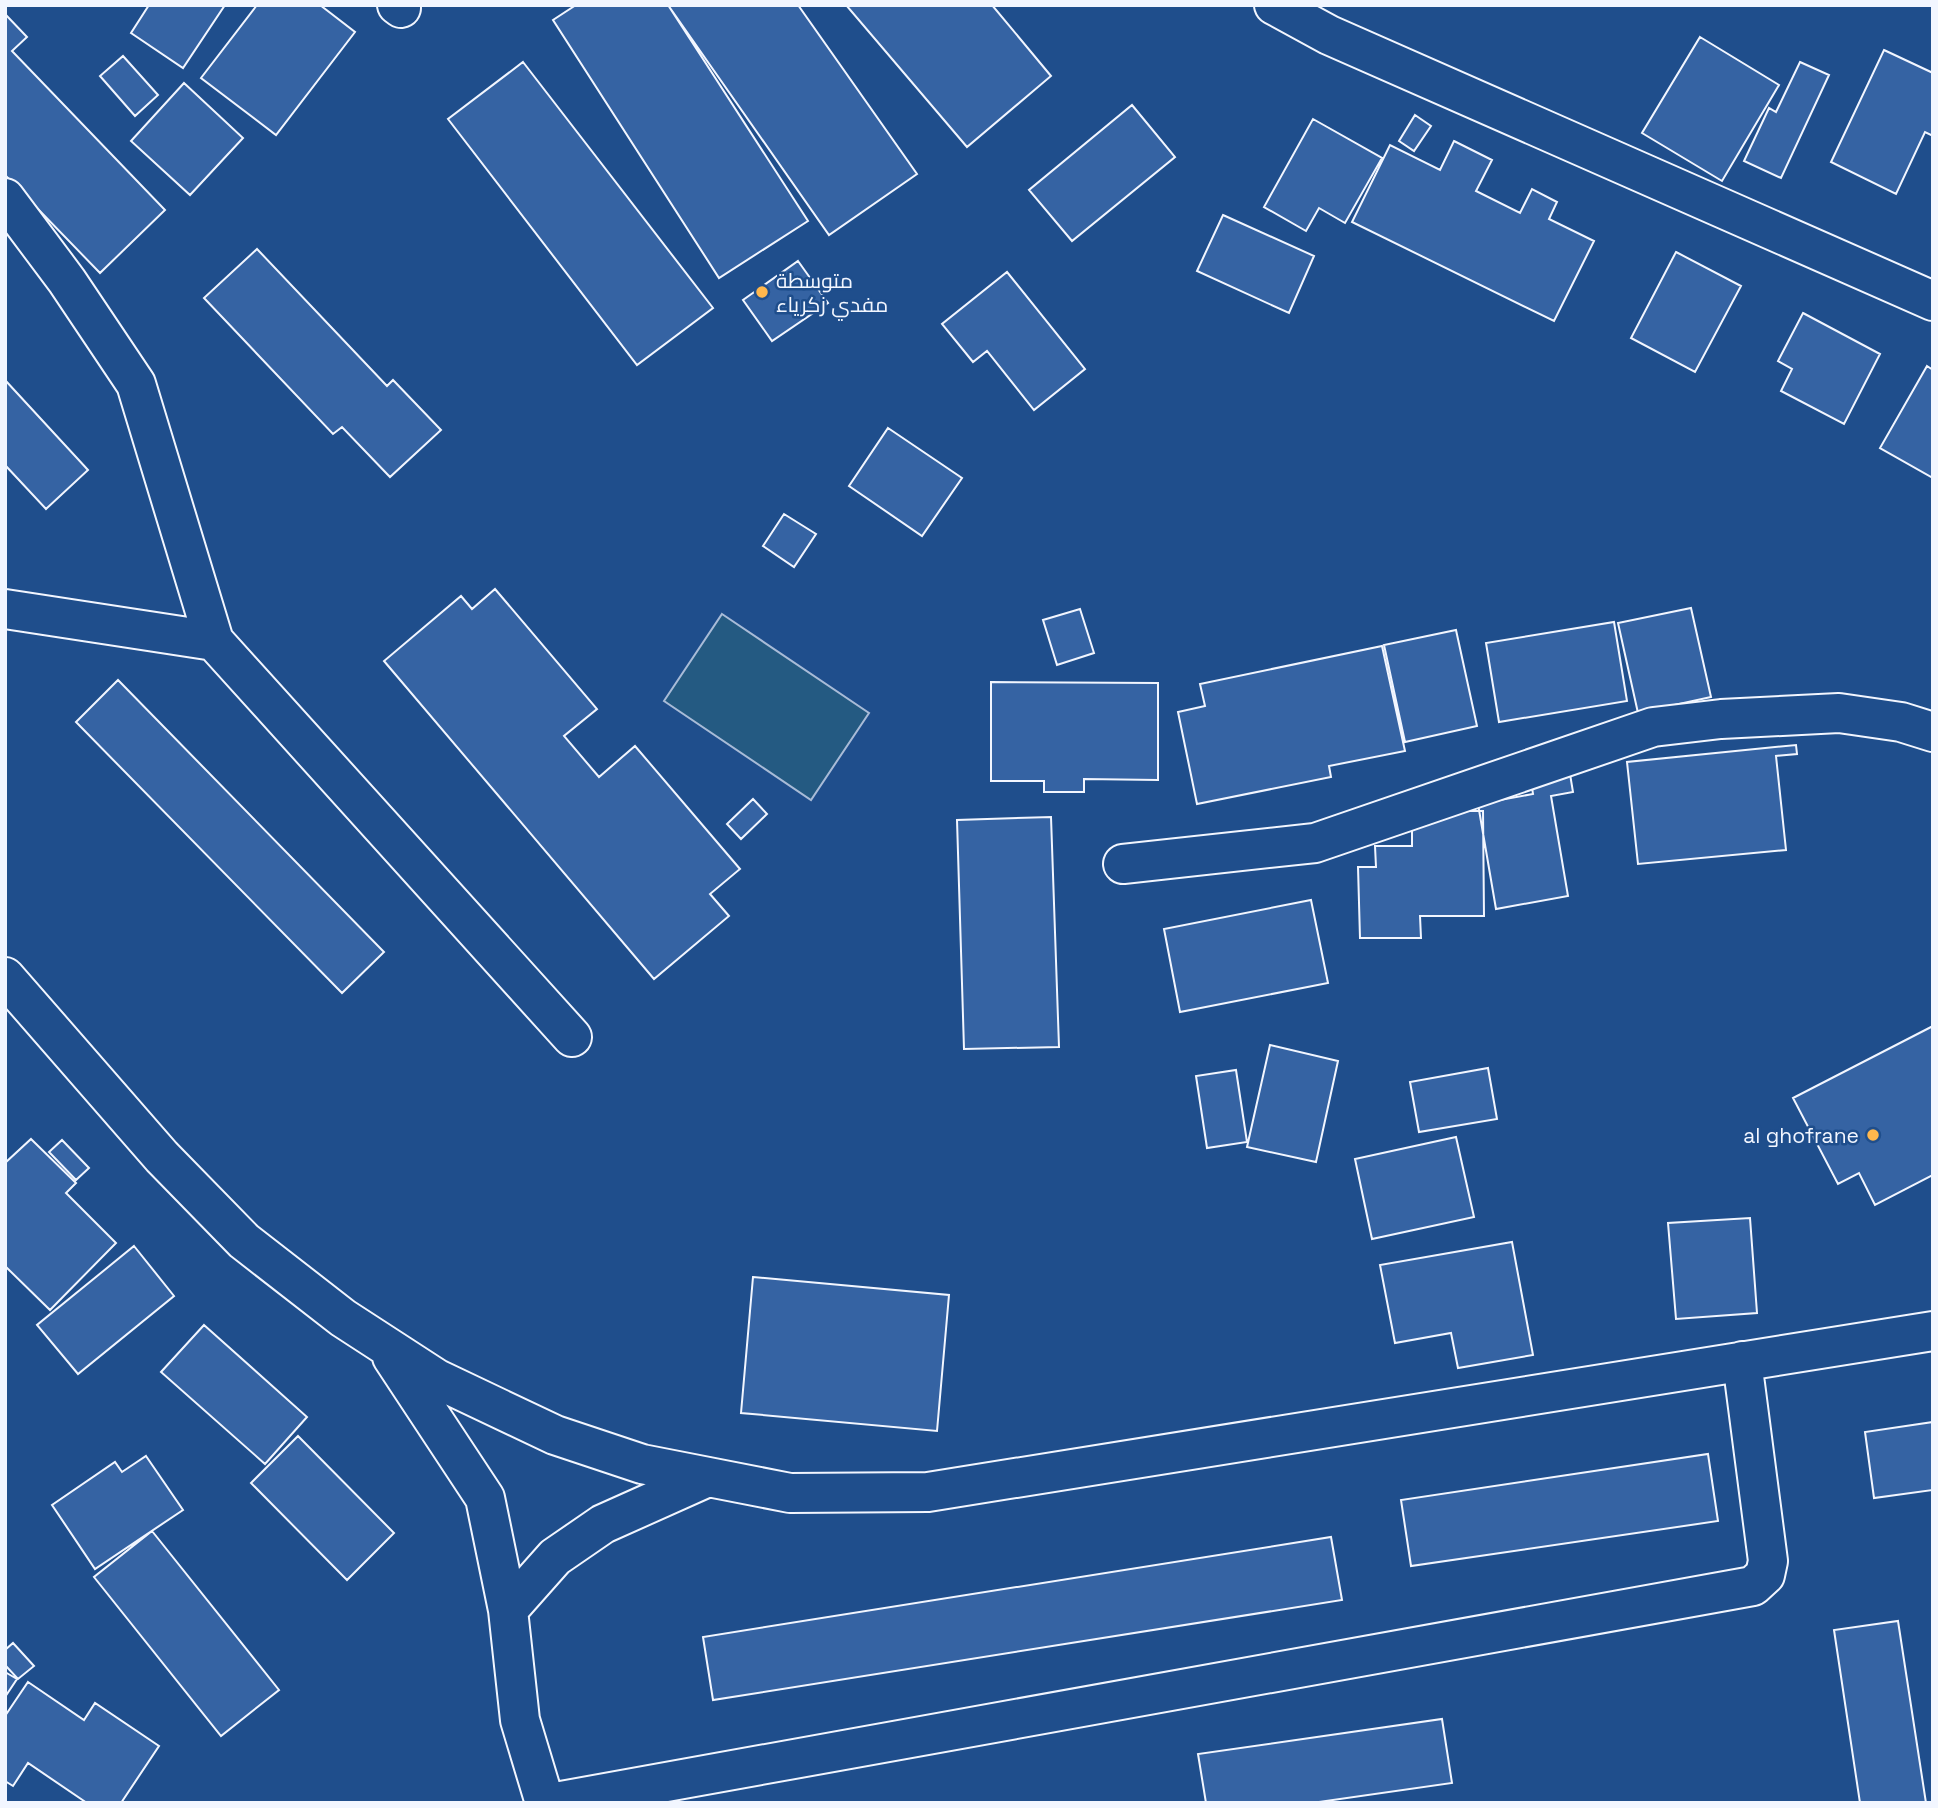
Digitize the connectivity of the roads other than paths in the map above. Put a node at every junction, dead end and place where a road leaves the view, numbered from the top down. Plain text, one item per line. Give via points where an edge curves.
1 (1275, 5) edge
2 (5, 198) edge
3 (1933, 301) edge
4 (5, 609) edge
5 (214, 641) junction
6 (1933, 732) edge
7 (1123, 864) dead end
8 (5, 977) edge
9 (572, 1037) dead end
10 (1933, 1331) edge
11 (383, 1344) junction
12 (1742, 1361) junction
13 (708, 1477) junction
14 (508, 1611) junction
15 (548, 1803) edge

1 - 3 street via 1329,35
2 - 5 street via 136,384
4 - 5 street
5 - 9 street
6 - 7 street via 1839,713 1653,727 1315,843
8 - 11 street via 162,1157 244,1241
10 - 12 street
11 - 13 street via 437,1379 555,1435 642,1464
11 - 14 street via 485,1498
12 - 13 street via 928,1492 790,1493
12 - 15 street via 1768,1561 1765,1575 1753,1586
13 - 14 street via 603,1524 555,1558
14 - 15 street via 520,1720

